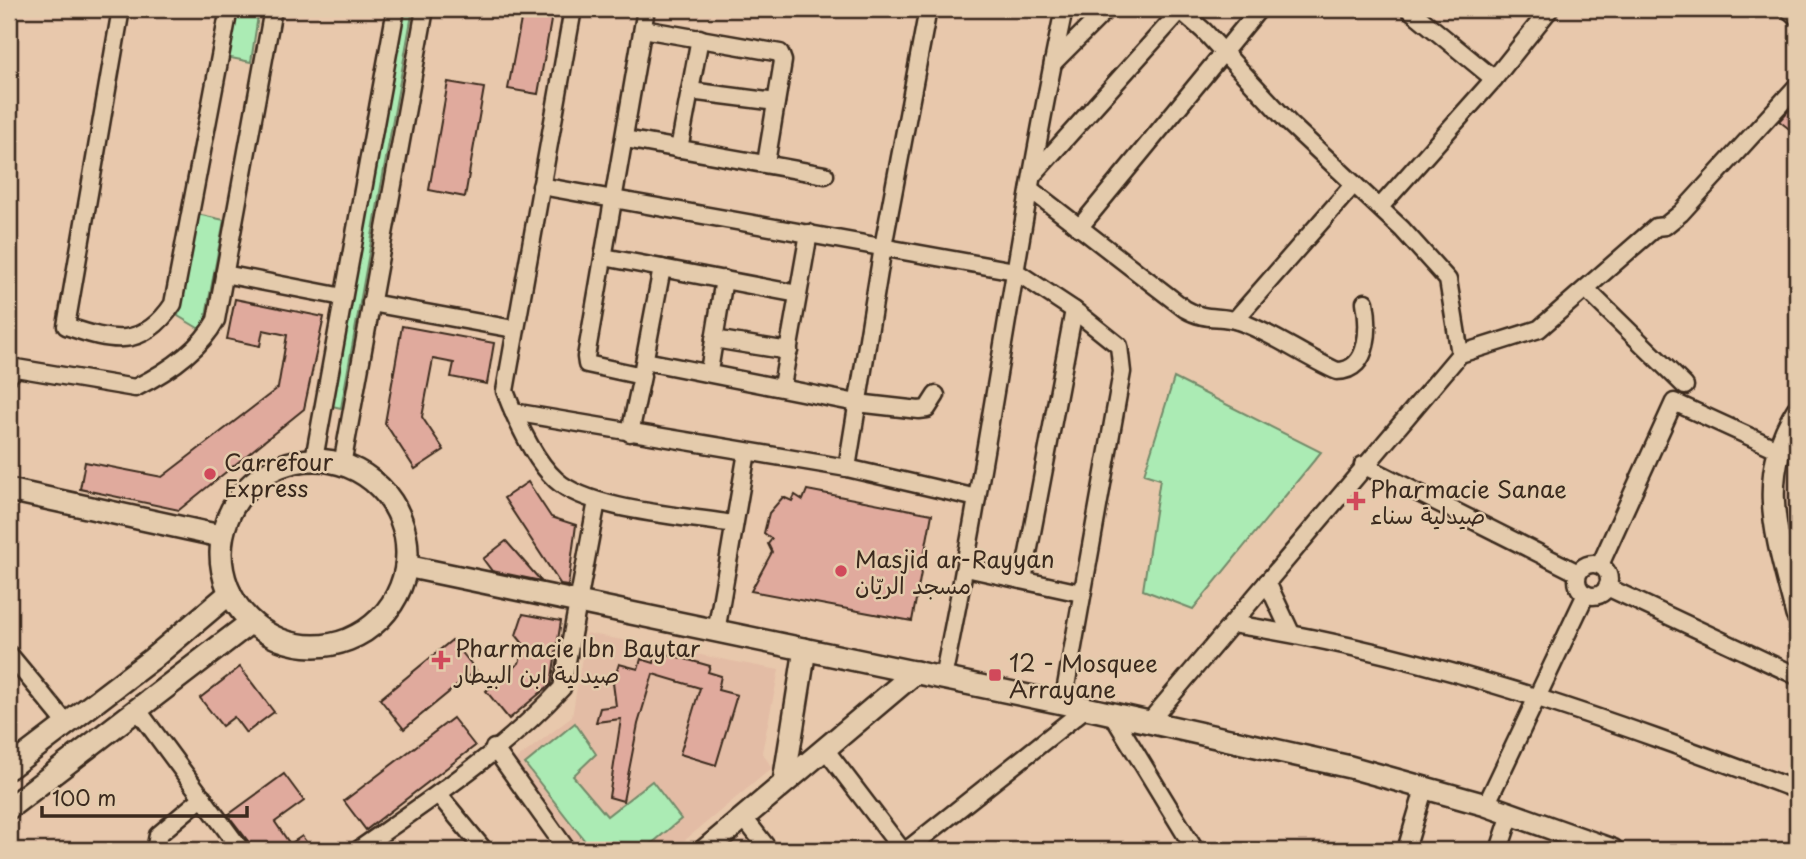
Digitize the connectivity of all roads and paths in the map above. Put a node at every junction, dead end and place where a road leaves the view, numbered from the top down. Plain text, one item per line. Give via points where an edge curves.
1 (121, 9) edge
2 (229, 9) edge
3 (273, 9) edge
4 (396, 9) edge
5 (425, 9) edge
6 (573, 9) edge
7 (646, 9) edge
8 (928, 9) edge
9 (1064, 9) edge
10 (1180, 9) edge
11 (1259, 9) edge
12 (1409, 9) edge
13 (1550, 9) edge
14 (1788, 9) edge
15 (1104, 12) dead end
16 (1797, 18) edge
17 (643, 29) junction
18 (701, 38) junction
19 (1222, 52) junction
20 (1053, 64) junction
21 (1494, 79) junction
22 (1797, 86) edge
23 (690, 91) junction
24 (776, 102) junction
25 (625, 139) junction
26 (679, 149) junction
27 (766, 163) junction
28 (825, 175) dead end
29 (1032, 182) junction
30 (1354, 184) junction
31 (541, 186) junction
32 (614, 200) junction
33 (1380, 207) junction
34 (1079, 228) junction
35 (809, 233) junction
36 (883, 247) junction
37 (604, 257) junction
38 (662, 268) junction
39 (1015, 271) junction
40 (224, 274) junction
41 (724, 279) junction
42 (1587, 290) junction
43 (797, 294) junction
44 (343, 297) junction
45 (1365, 302) dead end
46 (371, 303) junction
47 (1074, 310) junction
48 (1235, 320) junction
49 (514, 329) junction
50 (714, 339) junction
51 (789, 351) junction
52 (1460, 354) junction
53 (643, 369) junction
54 (709, 372) junction
55 (9, 376) edge
56 (782, 386) junction
57 (1685, 386) dead end
58 (936, 395) dead end
59 (857, 403) junction
60 (1797, 411) edge
61 (513, 412) junction
62 (630, 433) junction
63 (1779, 450) junction
64 (747, 452) junction
65 (314, 459) junction
66 (341, 465) junction
67 (1363, 465) junction
68 (847, 468) junction
69 (9, 491) edge
70 (977, 498) junction
71 (597, 501) junction
72 (733, 524) junction
73 (220, 536) junction
74 (1600, 565) junction
75 (406, 566) junction
76 (1792, 566) edge
77 (966, 568) junction
78 (1578, 573) junction
79 (1023, 580) junction
80 (1267, 582) junction
81 (1607, 587) junction
82 (230, 593) junction
83 (1081, 593) junction
84 (1586, 594) junction
85 (577, 604) junction
86 (1797, 615) edge
87 (251, 622) junction
88 (1232, 624) junction
89 (716, 632) junction
90 (1291, 633) junction
91 (805, 649) junction
92 (9, 654) edge
93 (916, 672) junction
94 (1797, 676) edge
95 (943, 678) junction
96 (1539, 696) junction
97 (1063, 703) junction
98 (1086, 708) junction
99 (137, 709) junction
100 (1112, 714) junction
101 (1149, 722) junction
102 (67, 724) junction
103 (494, 748) junction
104 (825, 749) junction
105 (9, 768) edge
106 (784, 782) junction
107 (1425, 786) junction
108 (1797, 790) edge
109 (438, 794) junction
110 (204, 797) junction
111 (1486, 805) junction
112 (9, 808) edge
113 (1511, 814) junction
114 (744, 818) junction
115 (151, 847) edge
116 (241, 850) edge
117 (358, 850) edge
118 (484, 850) edge
119 (567, 850) edge
120 (705, 850) edge
121 (769, 850) edge
122 (904, 850) edge
123 (1195, 850) edge
124 (1406, 850) edge
125 (1499, 850) edge
126 (1612, 850) edge

1 - 2 street via 66,326 115,339 134,339 164,318 173,304
3 - 40 street
4 - 44 street
5 - 46 street
6 - 31 street
7 - 17 street
8 - 36 street
9 - 20 street
10 - 19 street
10 - 29 street
11 - 19 street
12 - 21 street
13 - 21 street
14 - 16 street
15 - 20 street
17 - 18 street
17 - 25 street
18 - 23 street
18 - 24 street via 780,52 783,61
19 - 30 street
19 - 34 street
20 - 29 street
21 - 33 street
22 - 42 street via 1681,213 1657,227
23 - 24 street
23 - 26 street
24 - 27 street
25 - 26 street
25 - 32 street
26 - 27 street
27 - 28 street
29 - 34 street
29 - 39 street
30 - 33 street
30 - 48 street
31 - 32 street
31 - 49 street
32 - 35 street
32 - 37 street
33 - 52 street via 1448,281
34 - 48 street via 1194,314
35 - 36 street
35 - 43 street
36 - 39 street
36 - 59 street
37 - 38 street
37 - 53 street via 587,364
38 - 41 street
38 - 53 street
39 - 47 street
39 - 70 street
40 - 44 street
40 - 55 street via 216,320 207,337 135,388 16,368
41 - 43 street
41 - 50 street
42 - 52 street via 1529,335
42 - 57 street
43 - 51 street
44 - 65 street
45 - 48 street via 1368,338 1360,356 1341,372
46 - 49 street
46 - 66 street
47 - 79 street
47 - 83 street via 1119,346 1123,361
49 - 61 street via 505,378
50 - 51 street
50 - 54 street
51 - 56 street
52 - 67 street
53 - 54 street
53 - 62 street
54 - 56 street
56 - 59 street
58 - 59 street via 927,409
59 - 68 street
60 - 63 street
61 - 62 street
61 - 71 street via 556,480
62 - 64 street
63 - 74 street via 1674,402
63 - 76 street via 1772,484 1773,517
64 - 68 street
64 - 72 street
65 - 66 street
65 - 73 street via 268,471 247,488
66 - 75 street via 370,478 387,496 403,529
67 - 78 street
67 - 80 street
68 - 70 street
69 - 73 street
70 - 77 street
71 - 72 street
71 - 85 street
72 - 89 street
73 - 82 street via 221,564
74 - 78 street via 1591,563
74 - 81 street via 1606,571
75 - 85 street
75 - 87 street via 398,594 380,619 356,636 328,645 298,645
76 - 86 street
77 - 79 street
77 - 95 street
78 - 84 street via 1578,586
79 - 83 street
80 - 88 street
80 - 90 street
81 - 84 street via 1598,595
81 - 94 street
82 - 87 street
82 - 102 street
83 - 97 street
84 - 96 street
85 - 89 street
85 - 103 street via 562,688
87 - 99 street
88 - 90 street
88 - 101 street
89 - 91 street
90 - 96 street via 1433,665
91 - 93 street
91 - 106 street
92 - 102 street
93 - 95 street
93 - 104 street
95 - 97 street
96 - 108 street
96 - 111 street
97 - 98 street
98 - 100 street
98 - 122 street
99 - 110 street
99 - 112 street
100 - 101 street
100 - 123 street
101 - 107 street
102 - 105 street
103 - 109 street
103 - 119 street
104 - 106 street
104 - 122 street
106 - 114 street
107 - 111 street
107 - 124 street
109 - 117 street
109 - 118 street
110 - 115 street via 158,835
110 - 116 street
111 - 113 street
113 - 125 street
113 - 126 street
114 - 120 street
114 - 121 street

